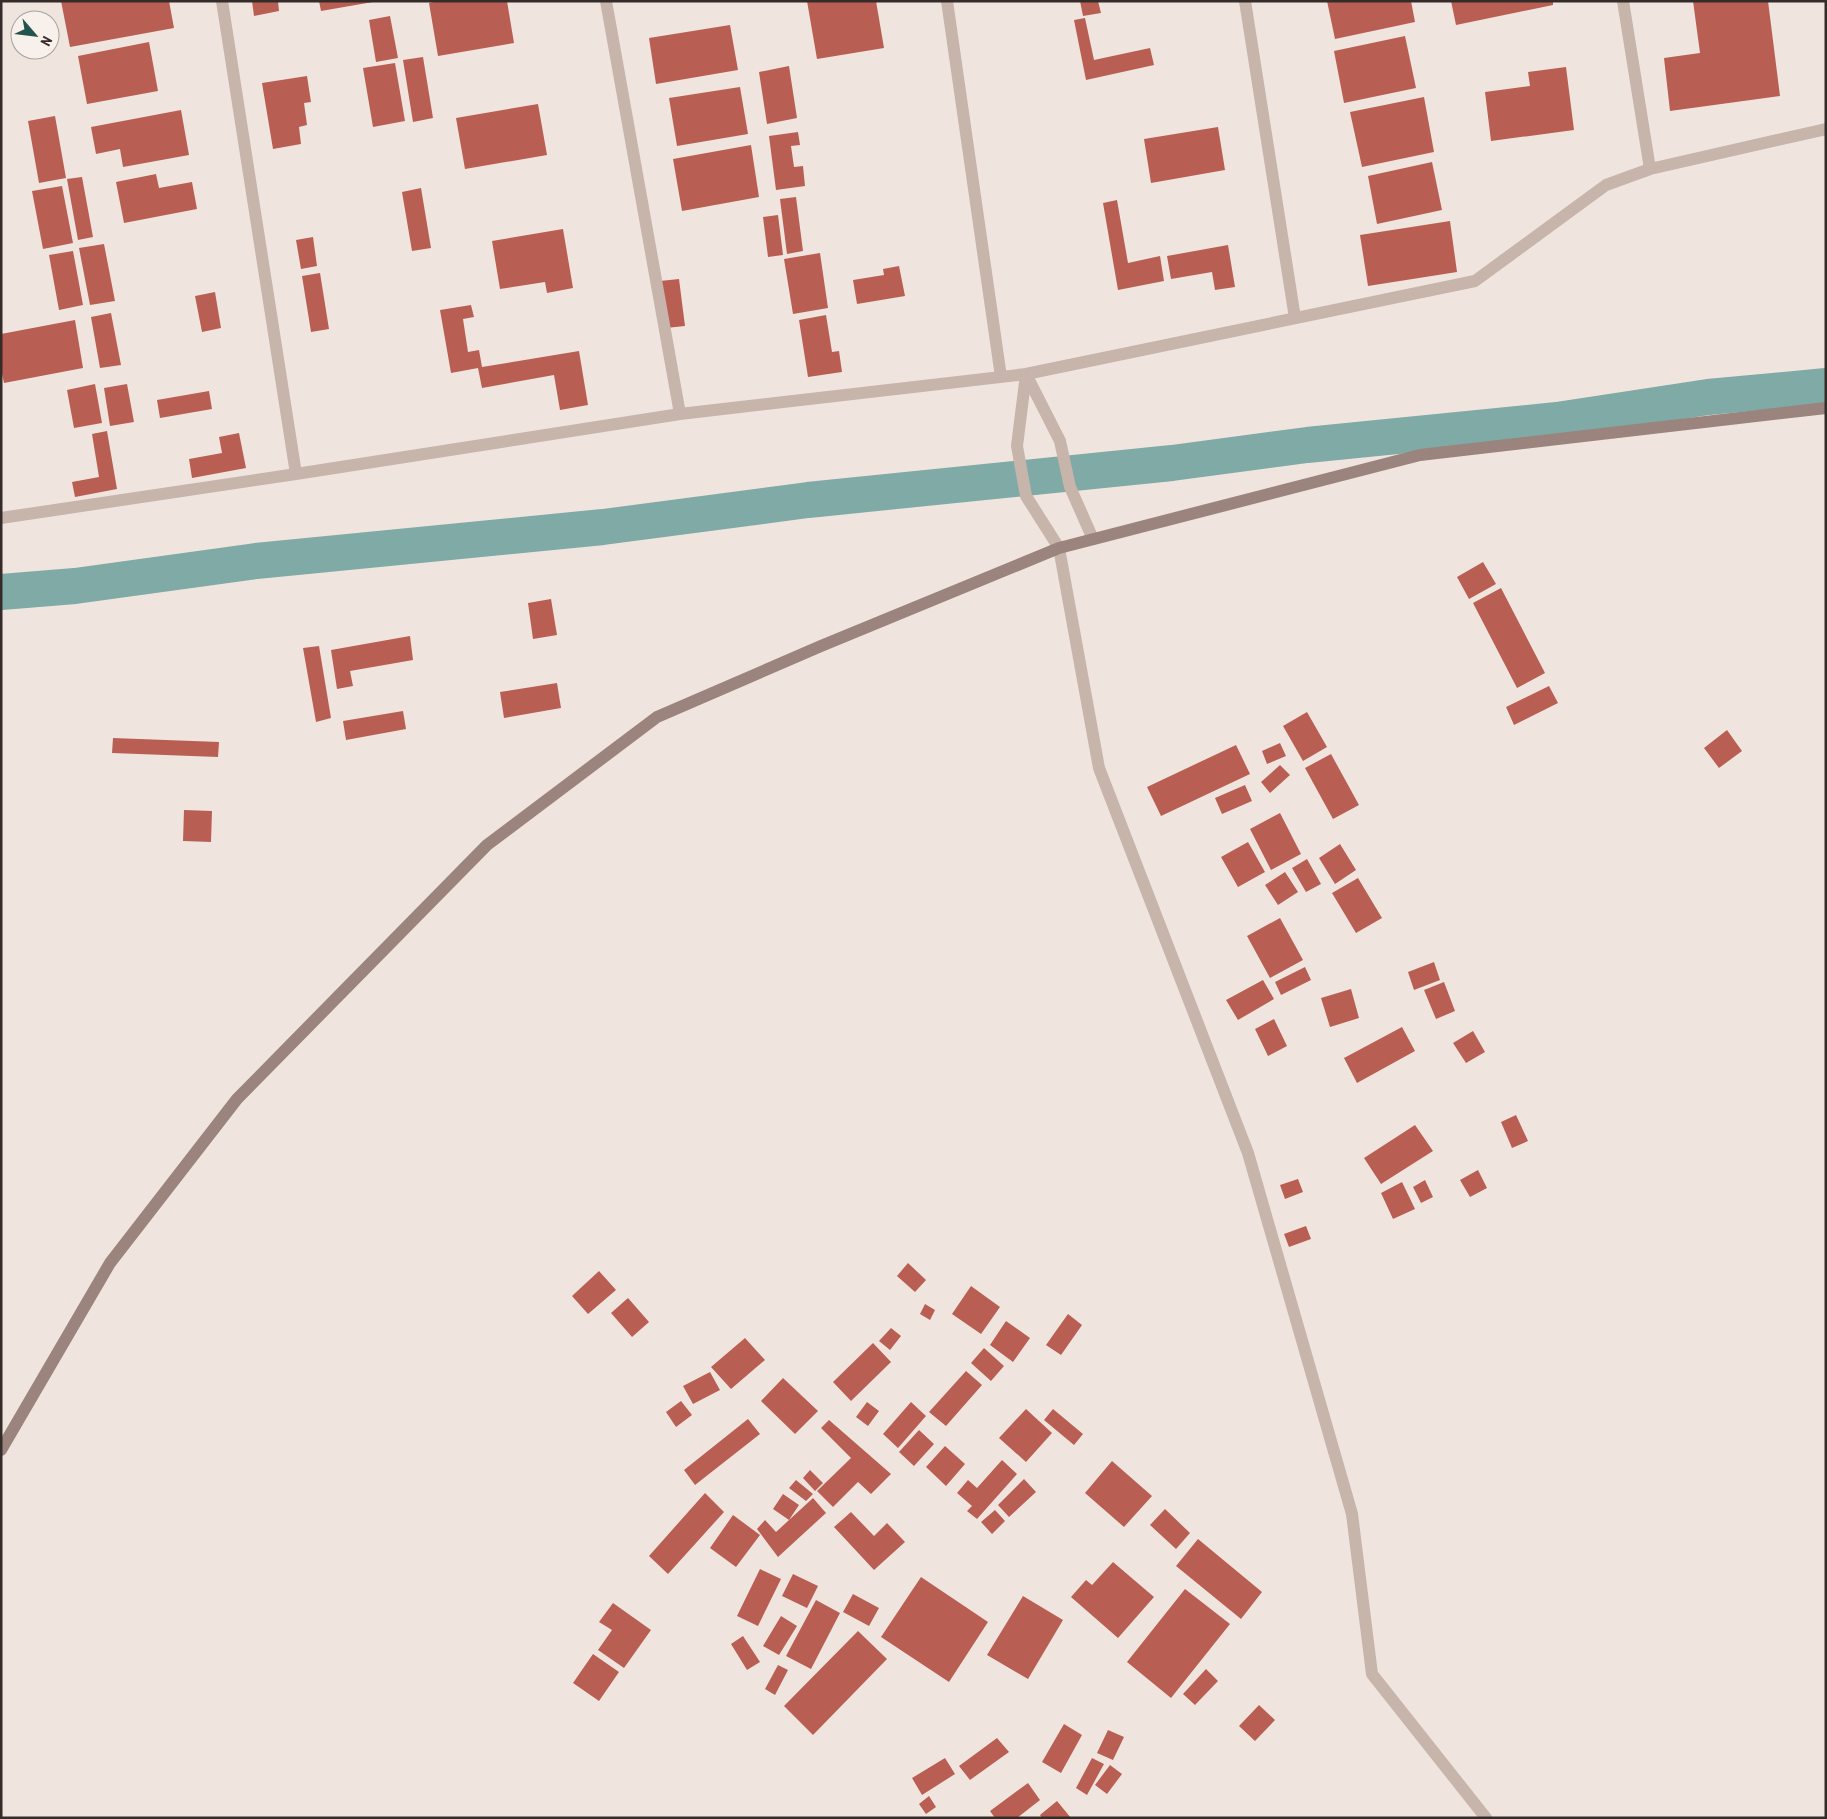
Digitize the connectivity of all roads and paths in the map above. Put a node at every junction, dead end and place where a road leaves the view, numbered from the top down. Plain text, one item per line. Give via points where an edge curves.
1 (222, 1) edge
2 (606, 1) edge
3 (947, 1) edge
4 (1245, 1) edge
5 (1624, 1) edge
6 (1826, 129) edge
7 (1650, 169) junction
8 (1295, 318) junction
9 (1026, 374) junction
10 (1001, 377) junction
11 (1826, 408) edge
12 (680, 414) junction
13 (296, 474) junction
14 (1, 518) edge
15 (1093, 539) junction
16 (1059, 548) junction
17 (1, 1450) edge
18 (1486, 1818) edge

1 - 13 street
2 - 12 street
3 - 10 street
4 - 8 street
5 - 7 street
6 - 7 street
7 - 8 street via 1606,185 1475,281
8 - 9 street
9 - 10 street
9 - 15 street via 1060,441 1070,487
9 - 16 street via 1017,446 1026,496
10 - 12 street
11 - 15 street via 1420,455
12 - 13 street
13 - 14 street
15 - 16 street
16 - 17 street via 657,717 487,845 237,1099 110,1263
16 - 18 street via 1099,768 1248,1153 1352,1514 1372,1674

